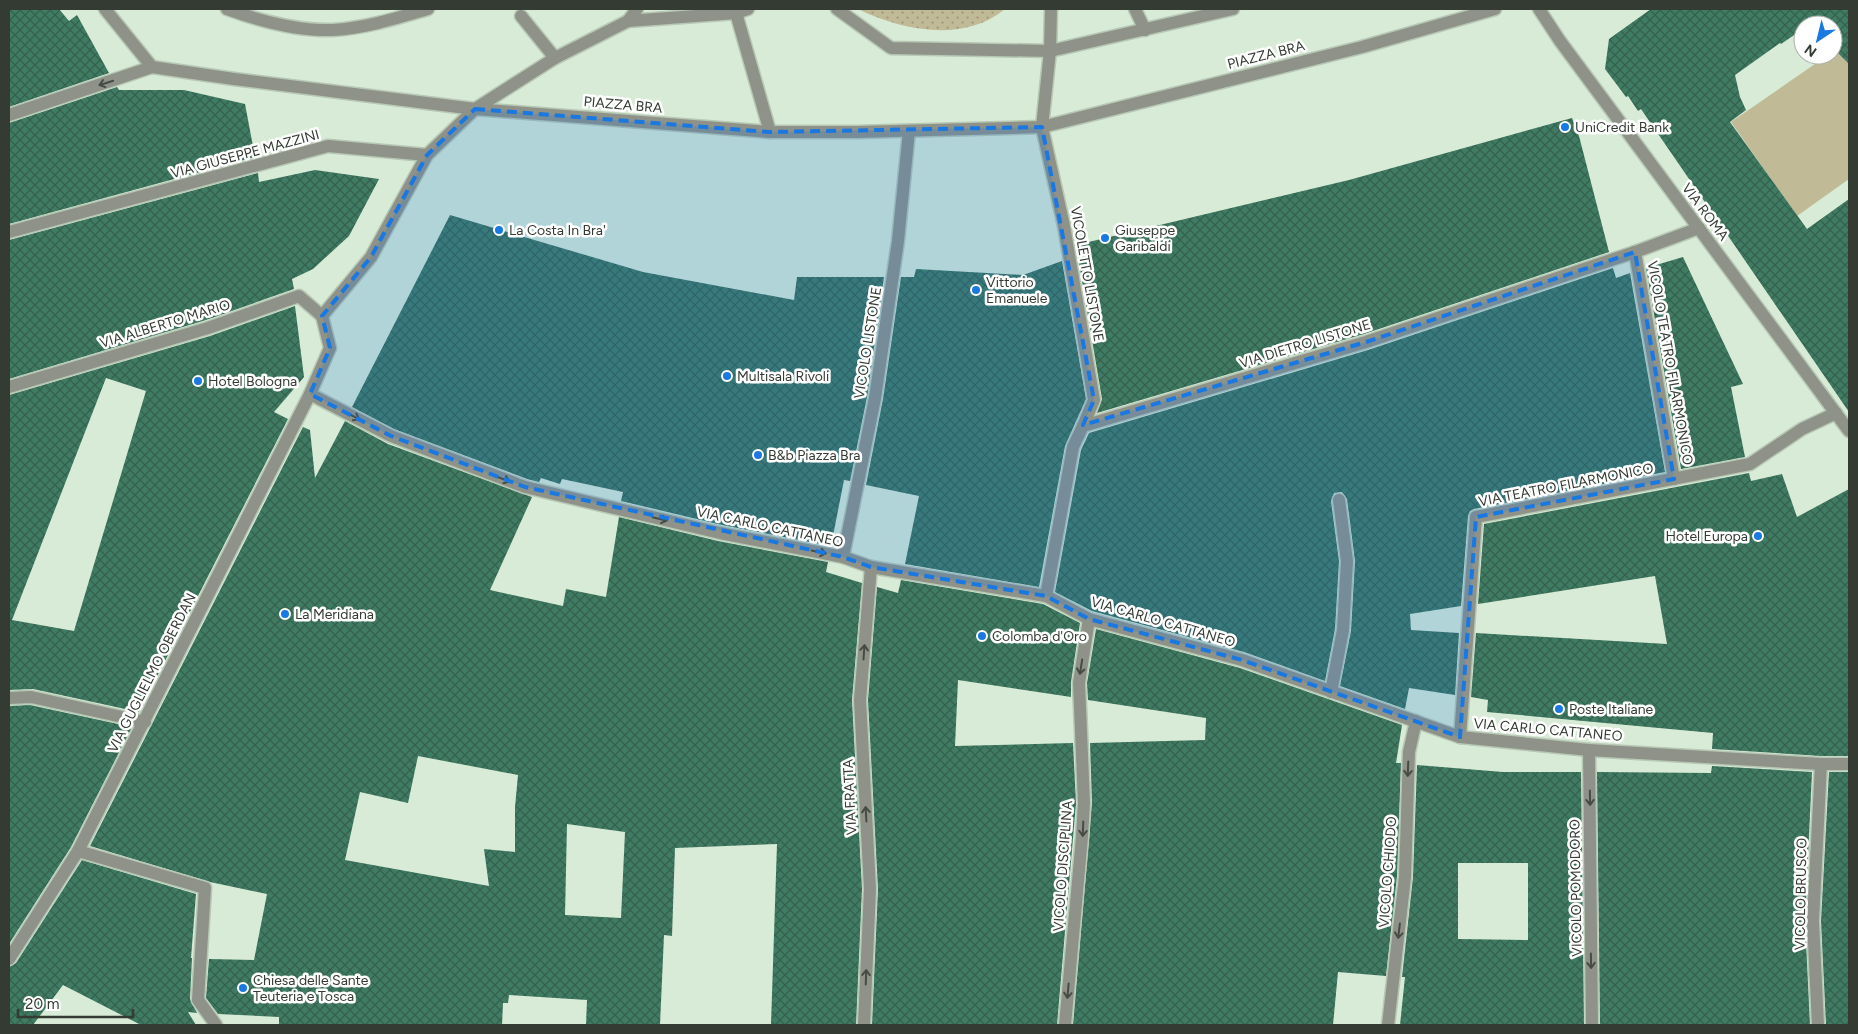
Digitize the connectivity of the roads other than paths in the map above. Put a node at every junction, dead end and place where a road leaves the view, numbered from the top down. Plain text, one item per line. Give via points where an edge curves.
1 (105, 9) edge
2 (227, 9) edge
3 (428, 9) edge
4 (637, 9) edge
5 (837, 9) edge
6 (1051, 9) edge
7 (1135, 9) edge
8 (1233, 9) edge
9 (1495, 9) edge
10 (1539, 9) edge
11 (740, 10) edge
12 (521, 16) dead end
13 (628, 21) junction
14 (1145, 30) junction
15 (1050, 51) junction
16 (555, 58) junction
17 (152, 67) junction
18 (475, 108) junction
19 (9, 115) edge
20 (1042, 127) junction
21 (909, 131) junction
22 (770, 132) junction
23 (427, 155) junction
24 (1699, 228) junction
25 (9, 232) edge
26 (1635, 252) junction
27 (322, 316) junction
28 (9, 387) edge
29 (310, 394) junction
30 (1836, 413) junction
31 (1083, 426) junction
32 (1849, 431) edge
33 (1674, 479) junction
34 (1339, 500) dead end
35 (843, 557) junction
36 (871, 567) junction
37 (1046, 596) junction
38 (1089, 619) junction
39 (1331, 692) junction
40 (9, 698) edge
41 (1416, 721) junction
42 (144, 722) junction
43 (1460, 737) junction
44 (1589, 750) junction
45 (1821, 764) junction
46 (1849, 764) edge
47 (78, 851) junction
48 (9, 960) edge
49 (216, 1025) edge
50 (864, 1025) edge
51 (1065, 1025) edge
52 (1388, 1025) edge
53 (1592, 1025) edge
54 (1818, 1025) edge

1 - 17 street
2 - 3 street via 290,26 333,30 379,23
4 - 13 street
5 - 15 street via 891,48
6 - 15 street
7 - 14 street
8 - 14 street
9 - 20 street, PIAZZA BRA via 1362,47
10 - 24 street, VIA ROMA
11 - 13 street
11 - 22 street
12 - 16 street
13 - 16 street
14 - 15 street
15 - 20 street
16 - 18 street
17 - 18 street, PIAZZA BRA
17 -> 19 street
18 - 22 street, PIAZZA BRA
18 - 23 street
20 - 21 street, PIAZZA BRA
20 - 31 street, VICOLETTO LISTONE via 1064,226 1094,400
21 - 22 street, PIAZZA BRA
21 - 35 street, VICOLO LISTONE via 897,249 875,398
23 - 25 street, VIA GIUSEPPE MAZZINI via 328,146
23 - 27 street via 371,257
24 - 26 street, VIA DIETRO LISTONE
24 - 30 street, VIA ROMA
26 - 31 street, VIA DIETRO LISTONE via 1366,342
26 - 33 street, VICOLO TEATRO FILARMONICO
27 - 28 street, VIA ALBERTO MARIO via 299,296 208,328
27 - 29 street, VIA GUGLIELMO OBERDAN via 330,348
29 -> 35 street, VIA CARLO CATTANEO via 392,436 525,487 720,533
29 - 42 street, VIA GUGLIELMO OBERDAN
30 - 32 street, VIA ROMA
30 - 33 street, VIA TEATRO FILARMONICO via 1802,429 1750,464
31 - 37 street via 1073,447
33 - 43 street, VIA TEATRO FILARMONICO via 1476,517
34 - 39 street via 1347,561 1343,630
35 - 36 street, VIA CARLO CATTANEO
36 - 37 street, VIA CARLO CATTANEO
50 -> 36 street, VIA FRATTA via 870,889 860,700
37 - 38 street, VIA CARLO CATTANEO
38 - 39 street, VIA CARLO CATTANEO via 1242,660
38 -> 51 street, VICOLO DISCIPLINA via 1079,683 1084,803
39 - 41 street, VIA CARLO CATTANEO
40 - 42 street via 31,697
41 - 43 street, VIA CARLO CATTANEO
41 -> 52 street, VICOLO CHIODO via 1409,752 1406,877
42 - 47 street, VIA GUGLIELMO OBERDAN
43 - 44 street, VIA CARLO CATTANEO
44 - 45 street, VIA CARLO CATTANEO
44 -> 53 street, VICOLO POMODORO
45 - 46 street, VIA CARLO CATTANEO
45 - 54 street, VICOLO BRUSCO via 1813,921
47 - 48 street, VIA GUGLIELMO OBERDAN
47 - 49 street via 205,888 198,1000

